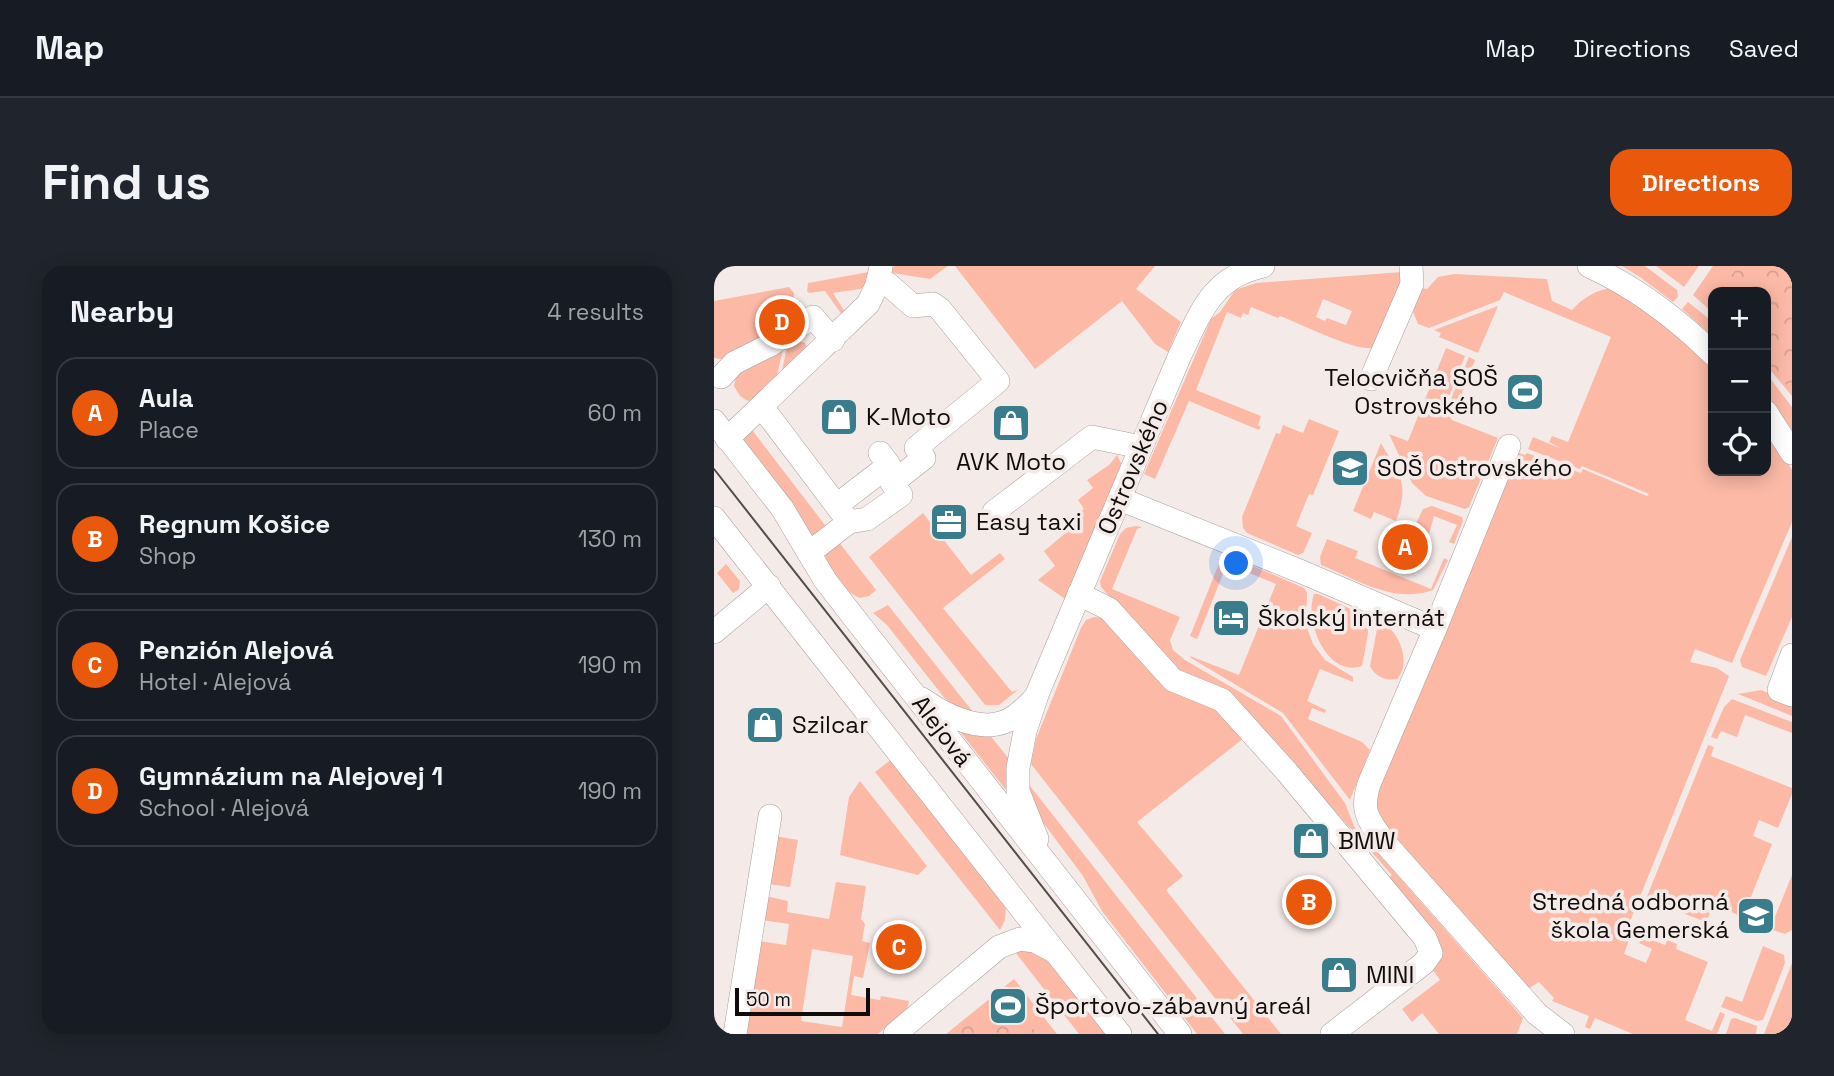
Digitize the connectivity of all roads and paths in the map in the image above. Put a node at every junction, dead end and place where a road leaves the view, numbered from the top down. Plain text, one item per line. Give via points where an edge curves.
1 (1263, 266) edge
2 (1411, 266) edge
3 (1589, 266) edge
4 (880, 273) edge
5 (833, 340) junction
6 (1708, 350) edge
7 (721, 377) dead end
8 (1371, 379) dead end
9 (762, 407) junction
10 (1767, 413) edge
11 (721, 430) edge
12 (1509, 446) dead end
13 (1141, 447) junction
14 (880, 453) dead end
15 (1792, 453) edge
16 (1120, 499) junction
17 (994, 512) dead end
18 (843, 514) junction
19 (714, 518) edge
20 (809, 553) junction
21 (769, 586) junction
22 (1079, 594) junction
23 (1435, 629) junction
24 (714, 632) edge
25 (1792, 655) edge
26 (914, 692) junction
27 (1792, 695) edge
28 (1037, 697) junction
29 (771, 816) dead end
30 (1048, 865) junction
31 (1013, 898) junction
32 (999, 947) junction
33 (1055, 951) junction
34 (735, 1034) edge
35 (895, 1034) edge
36 (1120, 1034) edge
37 (1180, 1034) edge
38 (1332, 1034) edge
39 (1563, 1034) edge

1 - 13 street, Ostrovského via 1233,276 1208,300
2 - 8 street via 1412,284
3 - 6 street via 1642,296
4 - 5 street via 868,304
4 - 18 street via 913,306 933,304 940,309 998,381 916,448 924,458 892,483 901,495 867,519
5 - 7 street via 813,317 734,363
5 - 9 street
9 - 11 street
9 - 18 street
10 - 15 street
11 - 20 street, Alejová via 782,508
12 - 23 street
13 - 16 street, Ostrovského
13 - 17 street via 1092,437
14 - 18 street via 889,465
16 - 22 street, Ostrovského
16 - 23 street
18 - 20 street
19 - 21 street, Alejová
20 - 26 street, Alejová via 825,580
21 - 24 street
21 - 31 street, Alejová
22 - 28 street, Ostrovského
22 - 38 street via 1109,609 1173,680 1222,701 1425,938 1431,953 1423,963
23 - 39 street via 1369,784 1366,815 1385,843 1537,1014
25 - 27 street via 1779,690
26 - 28 street via 961,719 989,726 1013,718
26 - 30 street, Alejová
28 - 30 street, Ostrovského via 1019,755 1017,780
29 - 34 street
30 - 37 street, Alejová
31 - 32 street via 1008,931
31 - 33 street, Alejová
32 - 33 street via 1020,939
32 - 35 street
33 - 36 street, Alejová

